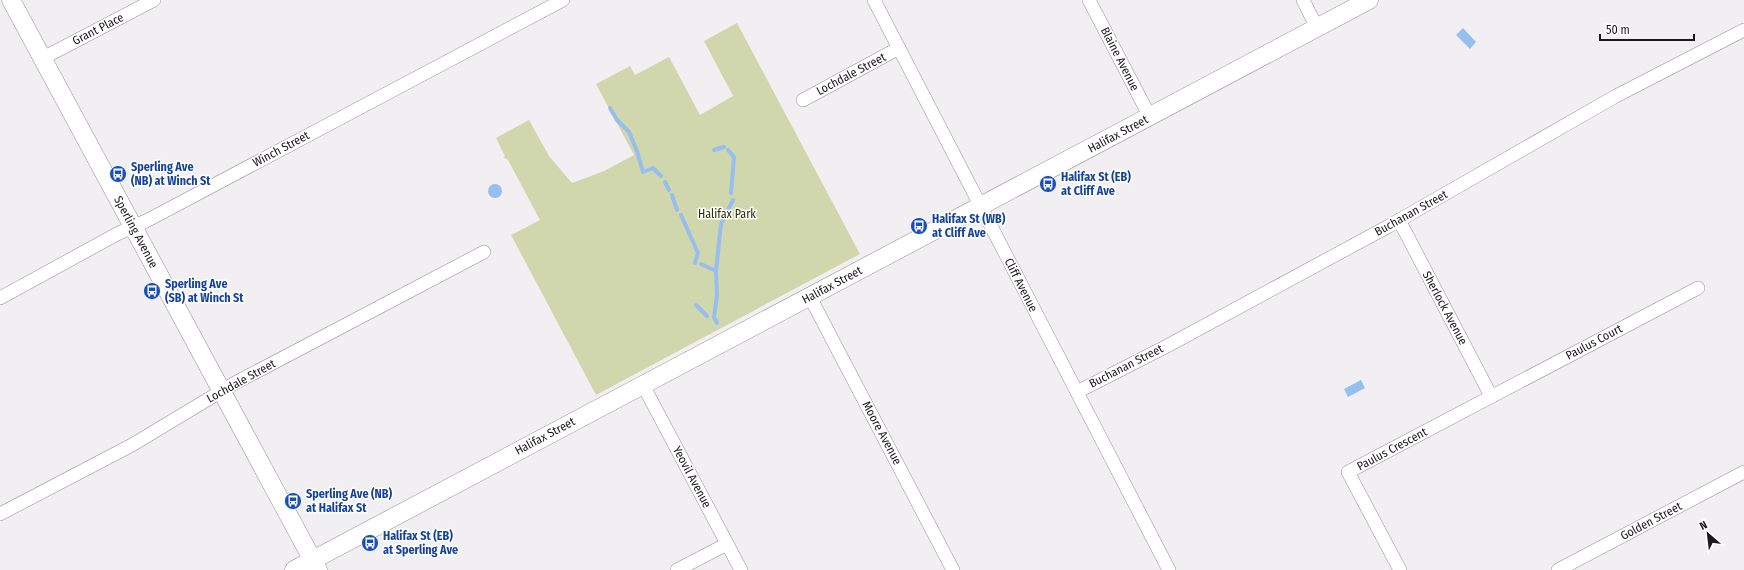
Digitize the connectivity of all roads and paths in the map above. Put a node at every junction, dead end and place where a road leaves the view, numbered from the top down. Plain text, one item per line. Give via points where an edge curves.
1 (11, 0) edge
2 (154, 0) edge
3 (563, 0) edge
4 (874, 0) edge
5 (1089, 0) edge
6 (1303, 0) edge
7 (1369, 0) edge
8 (1317, 28) junction
9 (1744, 30) edge
10 (899, 48) junction
11 (42, 58) junction
12 (803, 100) dead end
13 (1150, 117) junction
14 (980, 207) junction
15 (1399, 220) junction
16 (133, 227) junction
17 (484, 252) dead end
18 (1698, 288) dead end
19 (810, 297) junction
20 (0, 298) edge
21 (643, 385) junction
22 (221, 391) junction
23 (1077, 392) junction
24 (1491, 396) junction
25 (1744, 472) edge
26 (0, 514) edge
27 (727, 544) junction
28 (316, 565) edge
29 (1166, 569) edge
30 (294, 570) edge
31 (677, 570) edge
32 (741, 570) edge
33 (953, 570) edge
34 (1400, 570) edge
35 (1558, 570) edge

1 - 11 street, Sperling Avenue
2 - 11 street, Grant Place
3 - 16 street, Winch Street
4 - 10 street, Cliff Avenue
5 - 13 street, Blaine Avenue
6 - 8 street
7 - 8 street, Halifax Street
8 - 13 street, Halifax Street
9 - 15 street, Buchanan Street via 1616,96
10 - 12 street, Lochdale Street
10 - 14 street, Cliff Avenue
11 - 16 street, Sperling Avenue
13 - 14 street, Halifax Street
14 - 19 street, Halifax Street
14 - 23 street, Cliff Avenue
15 - 23 street, Buchanan Street
15 - 24 street, Sherlock Avenue
16 - 20 street, Winch Street
16 - 22 street, Sperling Avenue
17 - 22 street, Lochdale Street
18 - 24 street, Paulus Court
19 - 21 street, Halifax Street
19 - 33 street, Moore Avenue
21 - 27 street, Yeovil Avenue
21 - 28 street, Halifax Street
22 - 26 street, Lochdale Street via 132,444
22 - 28 street, Sperling Avenue
23 - 29 street, Cliff Avenue
24 - 34 street, Paulus Crescent via 1348,472
25 - 35 street, Golden Street
27 - 31 street
27 - 32 street, Yeovil Avenue
28 - 30 street, Halifax Street

